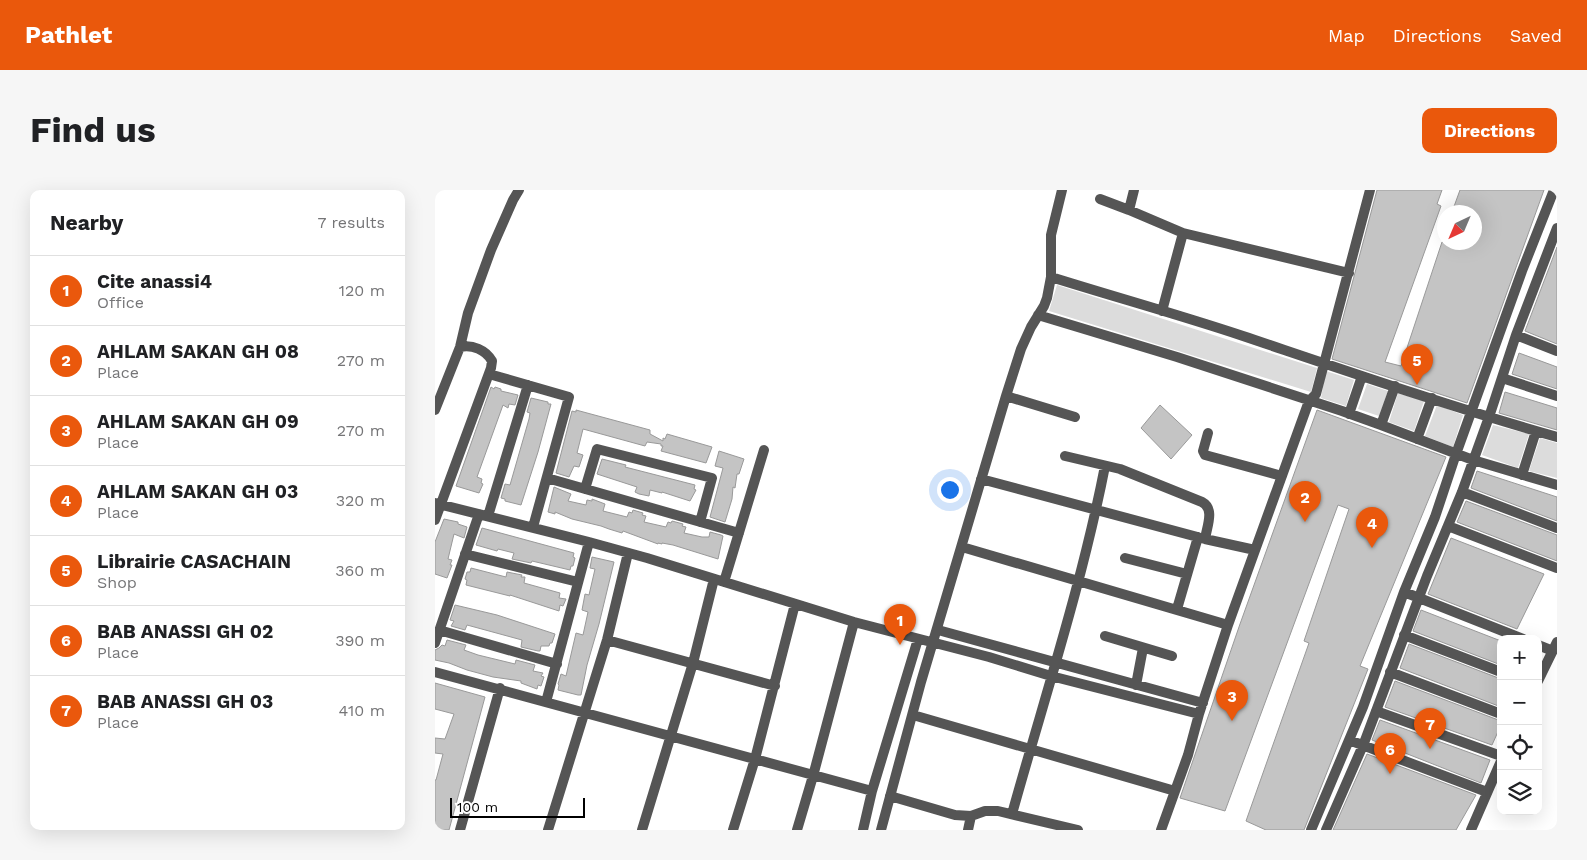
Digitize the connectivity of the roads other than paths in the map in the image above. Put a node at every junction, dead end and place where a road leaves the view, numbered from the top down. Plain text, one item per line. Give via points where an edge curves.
1 (519, 190) edge
2 (1062, 190) edge
3 (1134, 190) edge
4 (1370, 190) edge
5 (1554, 196) edge
6 (1101, 199) dead end
7 (1129, 210) junction
8 (1557, 228) edge
9 (1183, 233) junction
10 (1349, 273) junction
11 (1051, 277) junction
12 (1162, 311) junction
13 (1038, 315) junction
14 (1515, 335) junction
15 (460, 348) junction
16 (1557, 351) edge
17 (1323, 364) junction
18 (489, 374) junction
19 (1362, 376) junction
20 (1502, 378) junction
21 (528, 385) junction
22 (1395, 386) junction
23 (1006, 396) junction
24 (1557, 396) edge
25 (1432, 398) junction
26 (1309, 401) junction
27 (435, 410) edge
28 (1472, 412) junction
29 (1349, 414) junction
30 (1075, 417) dead end
31 (1489, 417) junction
32 (1381, 425) junction
33 (1536, 431) junction
34 (1208, 433) dead end
35 (1557, 437) edge
36 (1417, 439) junction
37 (764, 450) dead end
38 (1456, 454) junction
39 (1065, 456) dead end
40 (1473, 460) junction
41 (1105, 466) junction
42 (1522, 475) junction
43 (1282, 476) junction
44 (547, 478) junction
45 (981, 479) junction
46 (1557, 484) edge
47 (585, 489) junction
48 (1462, 492) junction
49 (438, 504) edge
50 (1097, 509) junction
51 (483, 515) junction
52 (435, 520) edge
53 (700, 522) junction
54 (1448, 526) junction
55 (533, 527) junction
56 (1557, 528) edge
57 (739, 533) junction
58 (1201, 538) junction
59 (589, 542) junction
60 (962, 547) junction
61 (1255, 550) junction
62 (628, 553) junction
63 (465, 554) junction
64 (1125, 558) dead end
65 (1557, 568) edge
66 (1187, 574) junction
67 (719, 581) junction
68 (1078, 581) junction
69 (579, 582) junction
70 (1404, 592) junction
71 (1419, 598) junction
72 (795, 604) junction
73 (1177, 610) junction
74 (854, 622) junction
75 (1229, 625) junction
76 (439, 630) junction
77 (937, 630) junction
78 (1404, 635) junction
79 (1513, 635) edge
80 (1105, 636) dead end
81 (918, 639) junction
82 (607, 640) junction
83 (435, 642) edge
84 (933, 643) junction
85 (1542, 645) edge
86 (1555, 646) edge
87 (1143, 648) junction
88 (1173, 656) dead end
89 (1055, 662) junction
90 (693, 663) junction
91 (557, 664) junction
92 (1497, 670) edge
93 (435, 672) edge
94 (1390, 672) junction
95 (1051, 676) junction
96 (1538, 680) edge
97 (1136, 685) junction
98 (775, 686) junction
99 (500, 688) junction
100 (546, 702) junction
101 (1203, 703) junction
102 (1376, 711) junction
103 (584, 712) junction
104 (1497, 712) edge
105 (1199, 714) junction
106 (913, 715) junction
107 (672, 737) junction
108 (1349, 740) junction
109 (1363, 746) junction
110 (1030, 749) junction
111 (1497, 755) edge
112 (755, 759) junction
113 (1497, 770) edge
114 (813, 776) junction
115 (872, 791) junction
116 (1175, 791) junction
117 (1487, 792) junction
118 (890, 796) junction
119 (1012, 814) junction
120 (971, 816) junction
121 (460, 830) edge
122 (548, 830) edge
123 (643, 830) edge
124 (733, 830) edge
125 (797, 830) edge
126 (863, 830) edge
127 (881, 830) edge
128 (968, 830) edge
129 (1078, 830) edge
130 (1161, 830) edge
131 (1311, 830) edge
132 (1326, 830) edge
133 (1471, 830) edge

1 - 15 street via 491,250 468,313
2 - 11 street via 1051,236
3 - 7 street
4 - 10 street
5 - 28 street via 1522,271
6 - 7 street
7 - 9 street
8 - 14 street
9 - 10 street
9 - 12 street
10 - 17 street
11 - 12 street
11 - 13 street via 1047,298
12 - 17 street
13 - 23 street via 1021,349
13 - 26 street
14 - 16 street
14 - 20 street
15 - 18 street via 471,346 488,355 492,362
15 - 27 street
17 - 19 street
17 - 26 street via 1316,394
18 - 21 street
18 - 49 street
19 - 22 street
19 - 29 street
20 - 24 street
20 - 31 street
21 - 44 street via 569,397
21 - 51 street
22 - 25 street
22 - 32 street
23 - 30 street
23 - 45 street
25 - 28 street
25 - 36 street
26 - 29 street
26 - 43 street
28 - 31 street
28 - 38 street
29 - 32 street
31 - 33 street
31 - 40 street
32 - 36 street
33 - 35 street
33 - 42 street
34 - 43 street via 1203,451 1205,455
36 - 38 street
37 - 57 street
38 - 40 street
38 - 70 street via 1435,518
39 - 41 street
40 - 42 street
40 - 48 street
41 - 50 street
41 - 58 street via 1120,469 1208,505 1210,510
42 - 46 street
43 - 61 street
44 - 47 street
44 - 55 street
45 - 50 street
45 - 60 street
47 - 53 street
47 - 53 street via 597,449 712,478
48 - 54 street
48 - 56 street
49 - 51 street
49 - 52 street
50 - 58 street
50 - 68 street
51 - 55 street
51 - 63 street
53 - 57 street
54 - 65 street
54 - 71 street
55 - 59 street
57 - 67 street
58 - 61 street
58 - 66 street
59 - 62 street
59 - 69 street
60 - 68 street
60 - 77 street
61 - 75 street
62 - 67 street
62 - 82 street
63 - 69 street
63 - 76 street
64 - 66 street
66 - 73 street
67 - 72 street
67 - 90 street
68 - 73 street
68 - 89 street
69 - 91 street
70 - 71 street
70 - 108 street
71 - 78 street
71 - 79 street
72 - 74 street
72 - 98 street
73 - 75 street
74 - 81 street
74 - 114 street
75 - 101 street
76 - 83 street
76 - 91 street
77 - 84 street
77 - 89 street
78 - 92 street
78 - 94 street
80 - 87 street
81 - 84 street
81 - 115 street
82 - 90 street
82 - 103 street
84 - 95 street
84 - 106 street
85 - 86 street
86 - 96 street
87 - 88 street
87 - 97 street
89 - 95 street
89 - 97 street
90 - 98 street
90 - 107 street
91 - 100 street
93 - 99 street
94 - 102 street
94 - 104 street
95 - 105 street
95 - 110 street
97 - 101 street
98 - 112 street
99 - 100 street
99 - 121 street
100 - 103 street
101 - 105 street
102 - 109 street
102 - 111 street
103 - 107 street
103 - 122 street
105 - 116 street
106 - 110 street
106 - 118 street
107 - 112 street
107 - 123 street
108 - 109 street
108 - 131 street
109 - 117 street
109 - 132 street
110 - 116 street
110 - 119 street
112 - 114 street
112 - 124 street
113 - 117 street
114 - 115 street
114 - 125 street
115 - 126 street
116 - 130 street
117 - 133 street
118 - 120 street via 944,813
118 - 127 street
119 - 120 street via 985,811
119 - 129 street
120 - 128 street

